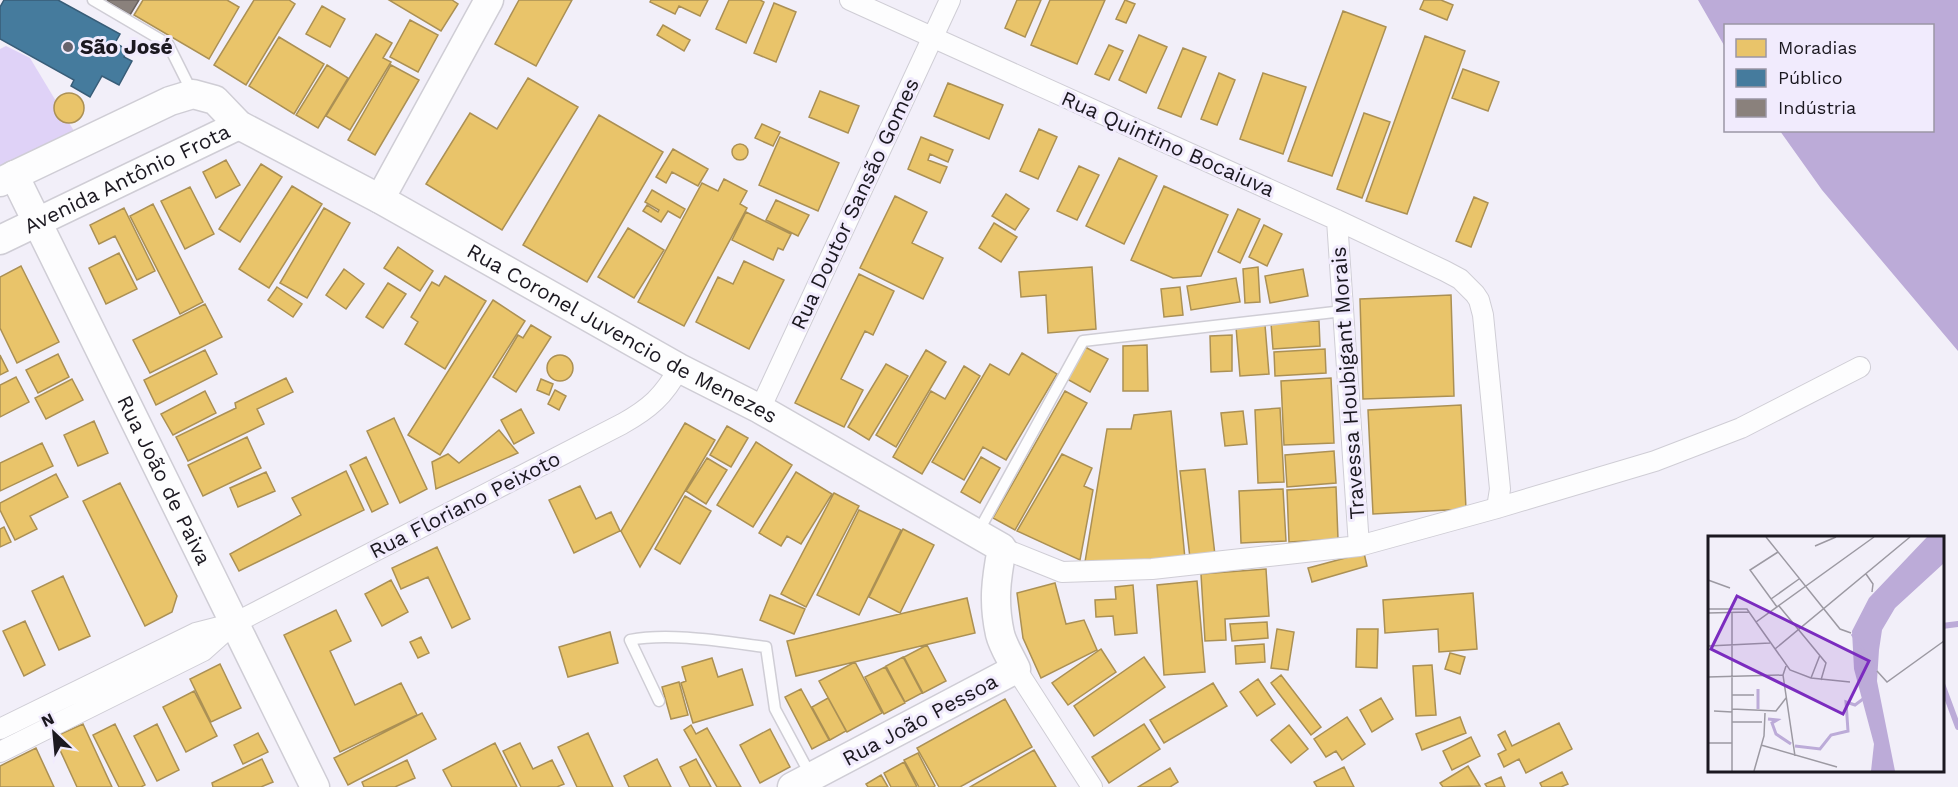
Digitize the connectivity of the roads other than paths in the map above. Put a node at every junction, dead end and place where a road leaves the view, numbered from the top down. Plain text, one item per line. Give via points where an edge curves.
1 (93, 0) edge
2 (489, 0) edge
3 (850, 0) edge
4 (950, 0) edge
5 (933, 37) junction
6 (193, 94) junction
7 (238, 125) junction
8 (7, 179) edge
9 (380, 199) junction
10 (1337, 220) junction
11 (37, 221) junction
12 (0, 240) edge
13 (1344, 311) junction
14 (1860, 367) dead end
15 (679, 368) junction
16 (760, 409) junction
17 (1497, 508) junction
18 (977, 534) junction
19 (1359, 546) junction
20 (1002, 548) junction
21 (235, 623) junction
22 (1016, 669) junction
23 (659, 701) dead end
24 (0, 729) edge
25 (0, 752) edge
26 (802, 782) edge
27 (315, 787) edge
28 (1092, 787) edge

1 - 6 lane via 168,44
2 - 9 street
3 - 5 street, Rua Quintino Bocaiuva
4 - 5 street, Rua Doutor Sansão Gomes
5 - 10 street, Rua Quintino Bocaiuva
5 - 16 street, Rua Doutor Sansão Gomes
6 - 7 street, Avenida Antônio Frota via 215,100
6 - 8 street via 170,101
7 - 9 street, Rua Coronel Juvencio de Menezes
7 - 11 street, Avenida Antônio Frota
8 - 11 street, Rua João de Paiva
9 - 15 street, Rua Coronel Juvencio de Menezes
10 - 13 street, Travessa Houbigant Morais
10 - 17 street, Rua Quintino Bocaiuva via 1460,279 1479,300 1500,489
11 - 12 street, Avenida Antônio Frota
11 - 21 street, Rua João de Paiva
13 - 18 lane via 1083,341
13 - 19 street, Travessa Houbigant Morais
14 - 17 street via 1770,414 1686,450
15 - 16 street, Rua Coronel Juvencio de Menezes
15 - 21 street, Rua Floriano Peixoto via 667,390 639,414
16 - 18 street, Rua Coronel Juvencio de Menezes
17 - 19 street
18 - 20 street, Rua Coronel Juvencio de Menezes
19 - 20 street via 1152,569 1062,572
20 - 22 street via 995,584 997,613 1000,636
21 - 24 street, Rua Floriano Peixoto via 196,633
21 - 25 street, Rua Floriano Peixoto via 203,651
21 - 27 street, Rua João de Paiva
22 - 26 street, Rua João Pessoa
22 - 28 street
23 - 26 lane via 630,640 713,640 766,647 775,709

